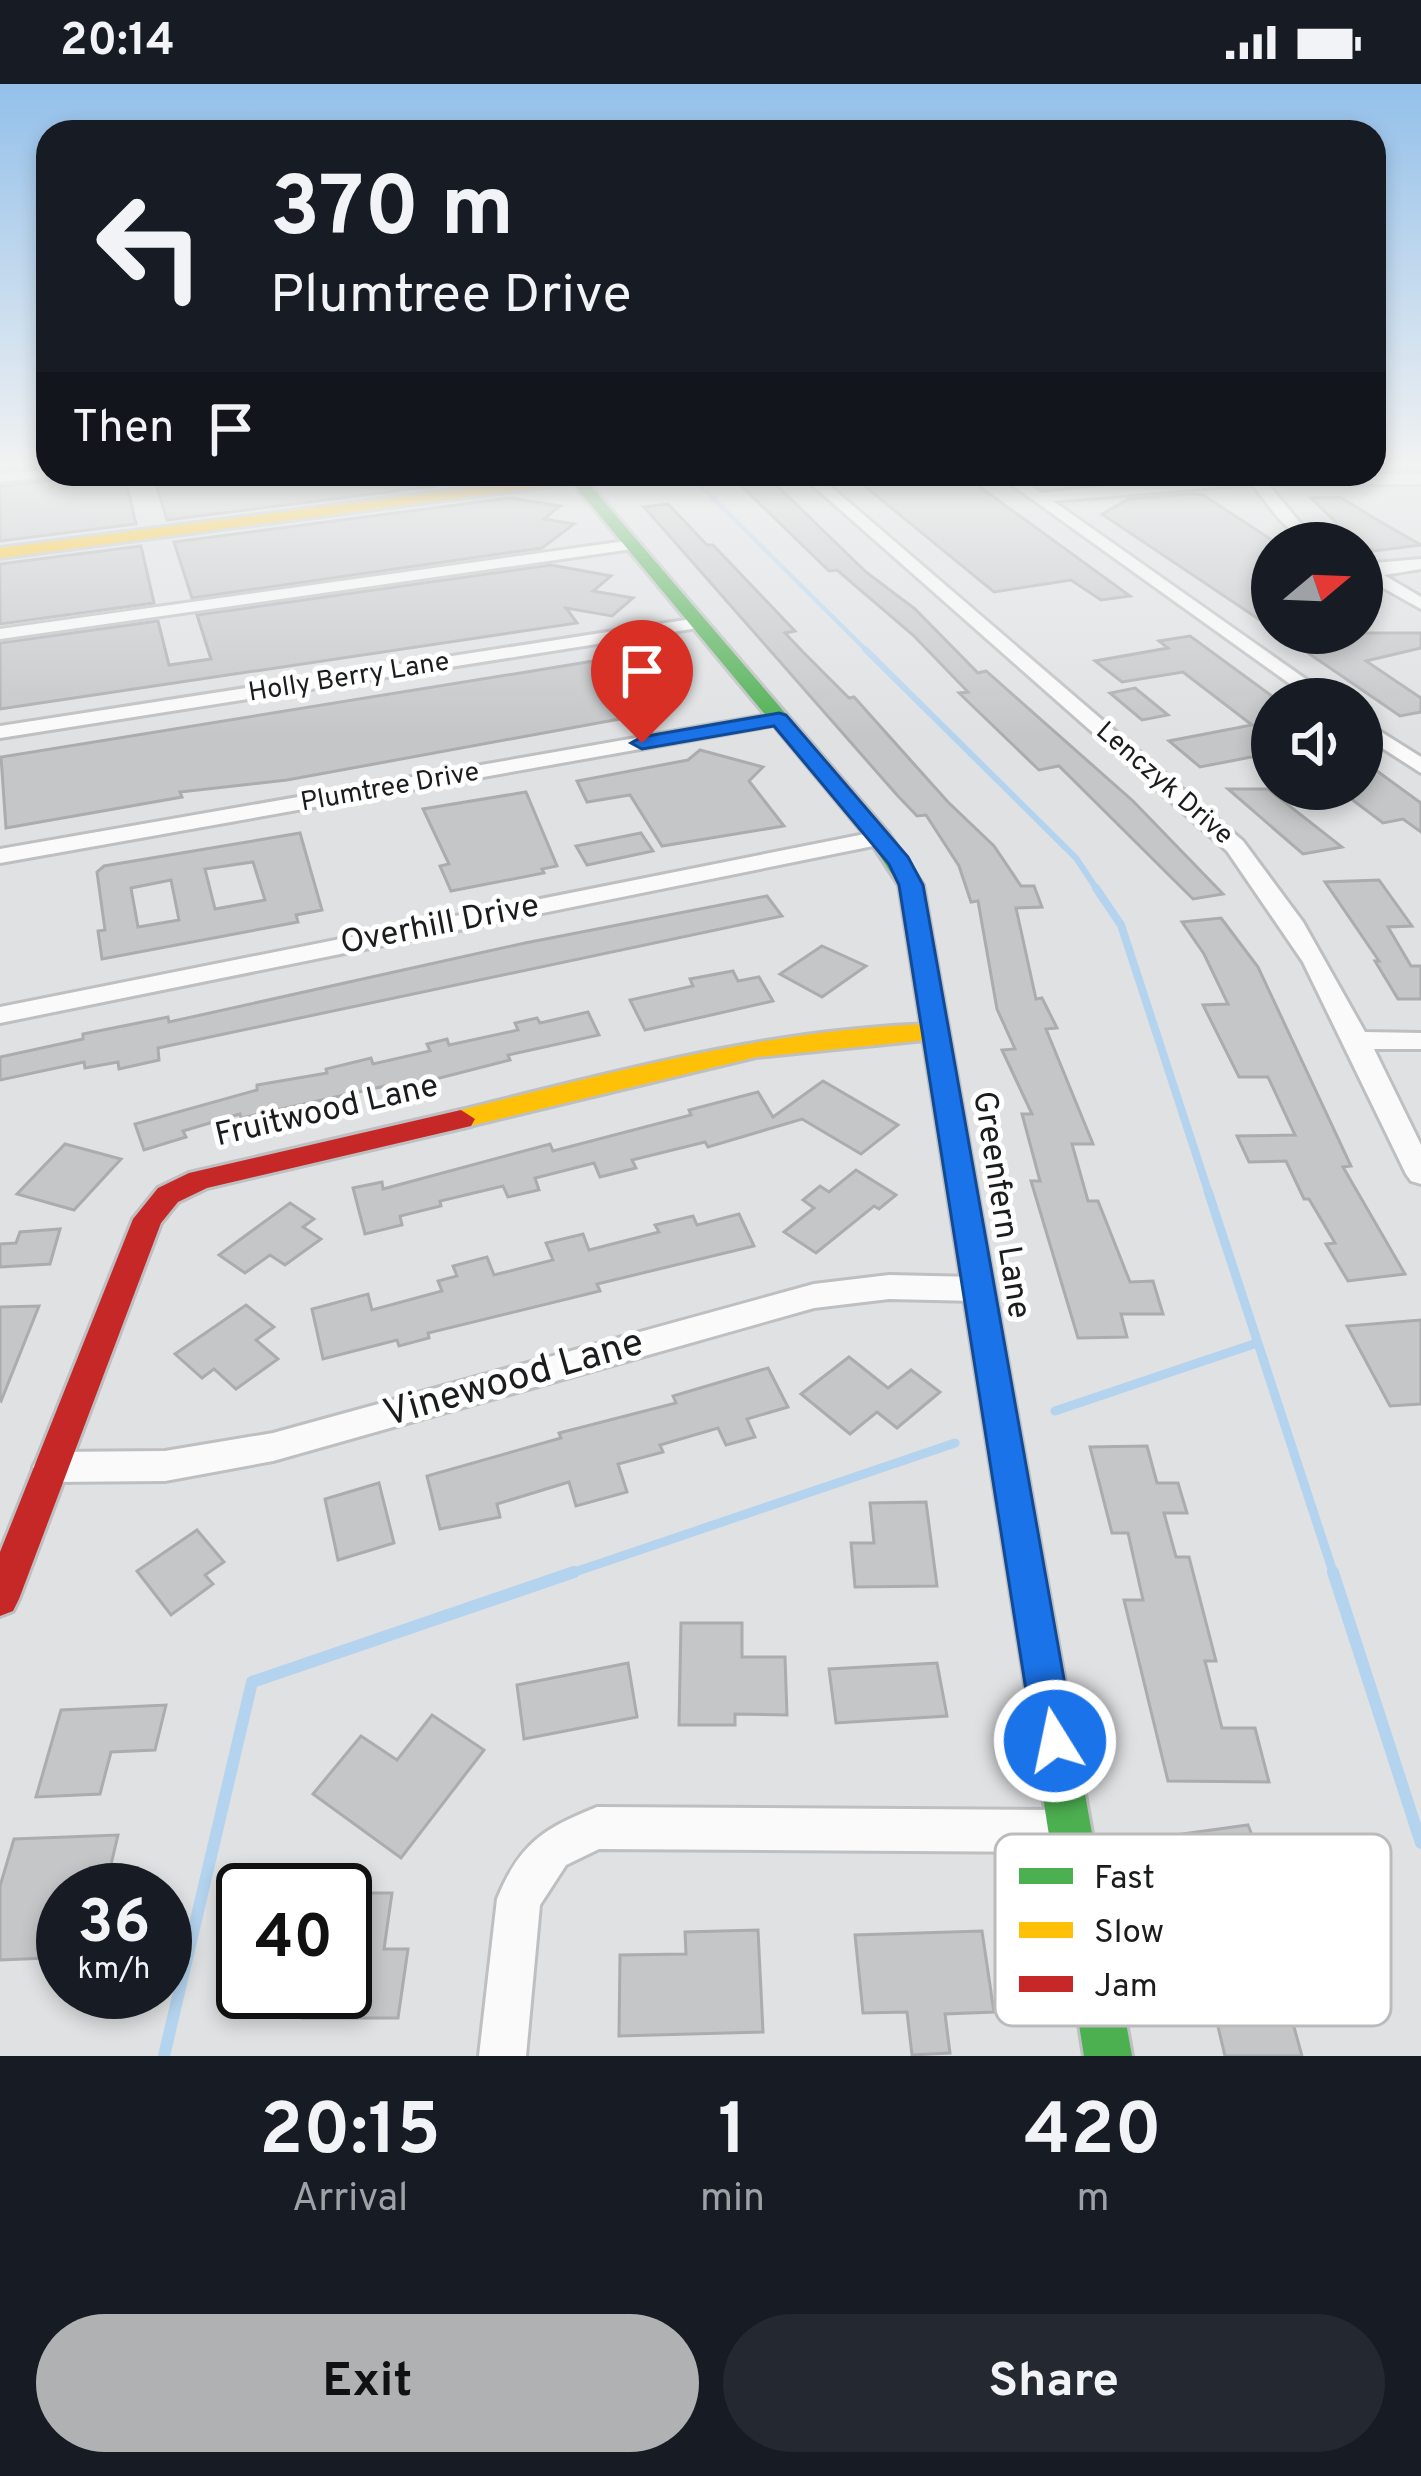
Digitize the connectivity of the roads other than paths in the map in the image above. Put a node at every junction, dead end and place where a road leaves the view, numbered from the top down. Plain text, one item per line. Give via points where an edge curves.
1 (575, 553) edge
2 (639, 553) edge
3 (898, 553) edge
4 (1116, 553) edge
5 (1421, 564) edge
6 (1383, 568) edge
7 (1383, 581) edge
8 (1421, 604) edge
9 (698, 623) junction
10 (0, 634) edge
11 (1294, 678) edge
12 (779, 719) junction
13 (0, 732) edge
14 (1383, 741) edge
15 (1421, 767) edge
16 (880, 838) junction
17 (0, 856) edge
18 (0, 1015) edge
19 (936, 1032) junction
20 (1354, 1040) junction
21 (1421, 1041) edge
22 (1421, 1174) edge
23 (976, 1289) junction
24 (51, 1467) junction
25 (0, 1599) edge
26 (1070, 1832) joint
27 (1103, 2026) edge
28 (503, 2056) edge
29 (1108, 2056) edge

1 - 10 street
2 - 9 street, Greenfern Lane
3 - 20 street, Lenczyk Drive via 1235,846 1279,897
4 - 11 street
5 - 6 street
7 - 8 street
9 - 12 street, Greenfern Lane
9 - 13 street, Holly Berry Lane
12 - 16 street, Greenfern Lane
12 - 17 street, Plumtree Drive
14 - 15 street
16 - 18 street, Overhill Drive
16 - 19 street, Greenfern Lane via 911,885
19 - 23 street, Greenfern Lane
19 - 24 street, Fruitwood Lane via 802,1039 199,1180 168,1195 148,1219
20 - 21 street
20 - 22 street, Lenczyk Drive
23 - 24 street, Vinewood Lane via 814,1296 273,1447 165,1466
23 - 26 street, Greenfern Lane
24 - 25 street, Fruitwood Lane
26 - 28 street via 597,1828 551,1850 519,1899
27 - 29 street, Greenfern Lane

